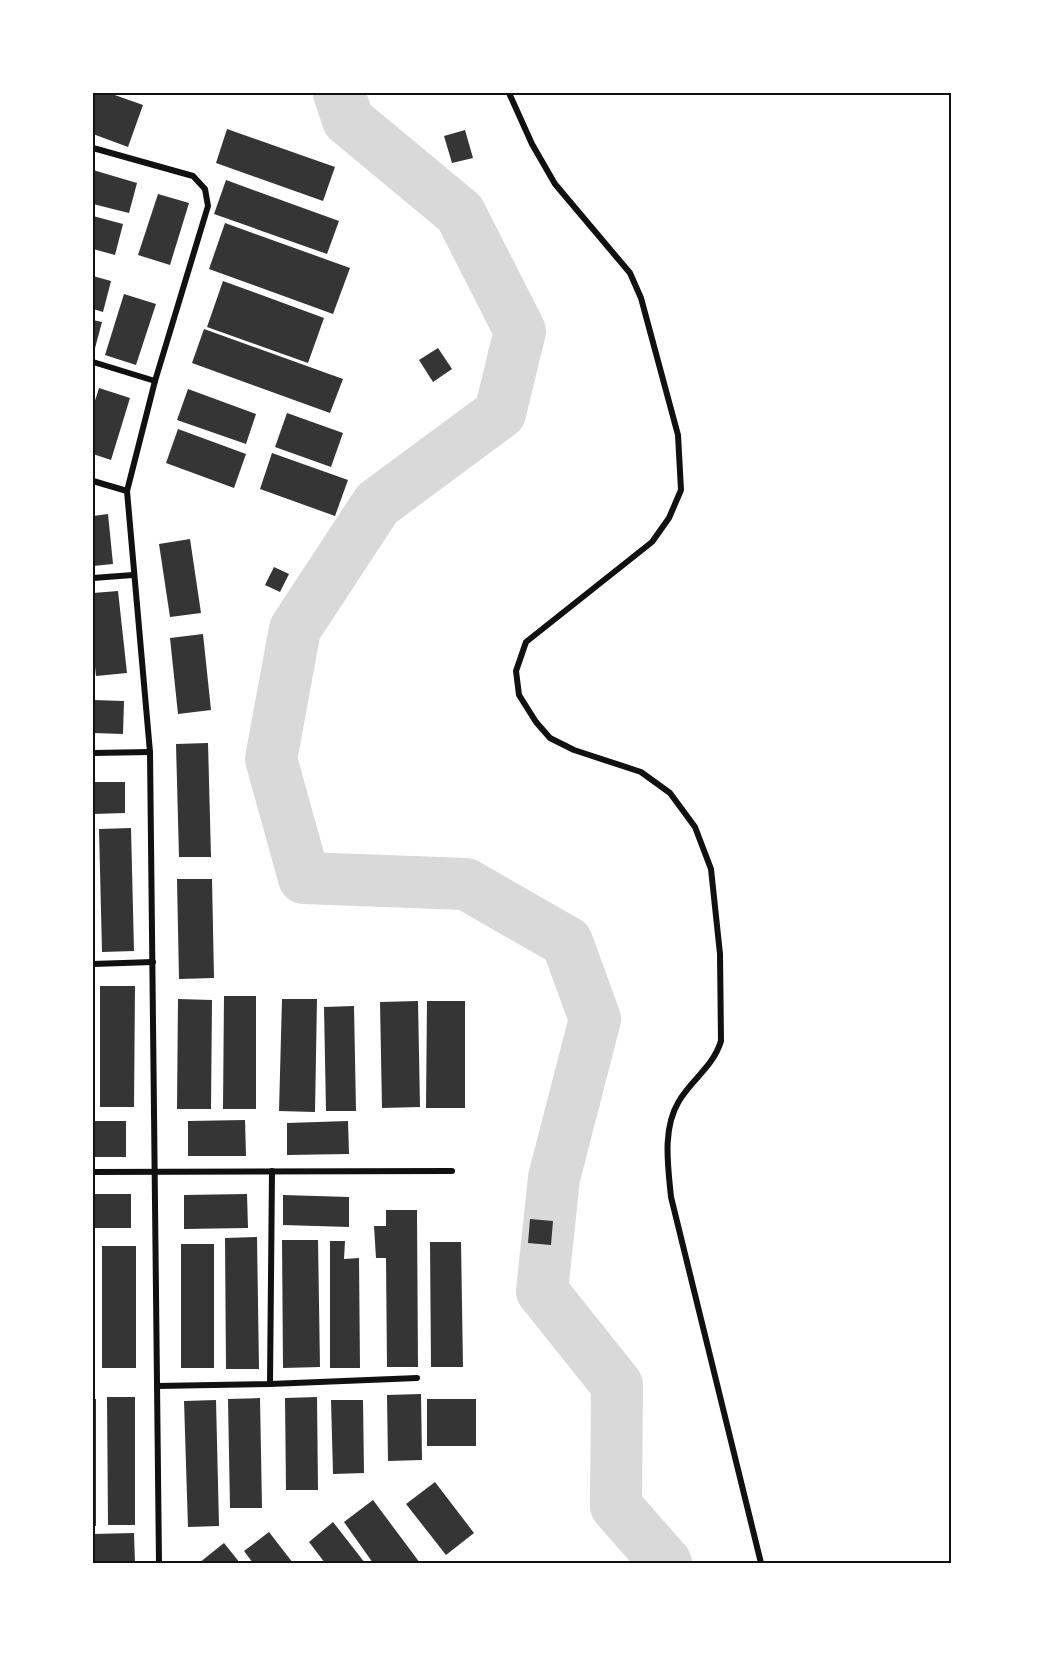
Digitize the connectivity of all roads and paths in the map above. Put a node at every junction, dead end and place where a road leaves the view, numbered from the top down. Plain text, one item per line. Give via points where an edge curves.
1 (509, 93) edge
2 (93, 148) edge
3 (93, 362) edge
4 (155, 381) junction
5 (93, 481) edge
6 (127, 491) junction
7 (134, 575) junction
8 (93, 578) edge
9 (150, 752) junction
10 (93, 753) edge
11 (153, 962) junction
12 (93, 964) edge
13 (155, 1171) junction
14 (272, 1171) junction
15 (452, 1171) dead end
16 (93, 1172) edge
17 (417, 1378) dead end
18 (270, 1384) junction
19 (157, 1386) junction
20 (159, 1563) edge
21 (760, 1563) edge

1 - 21 street via 555,184 630,273 642,298 678,435 681,490 669,518 652,542 526,642 516,671 519,695 550,738 641,772 670,793 694,827 711,869 720,954 721,1041 717,1055 678,1102 667,1156 670,1197
2 - 4 street via 193,176 205,189 208,206
3 - 4 street
4 - 6 street
5 - 6 street
6 - 7 street
7 - 8 street
7 - 9 street
9 - 10 street
9 - 11 street
11 - 12 street
11 - 13 street
13 - 14 street
13 - 16 street
13 - 19 street
14 - 15 street
14 - 18 street
17 - 18 street
18 - 19 street
19 - 20 street

